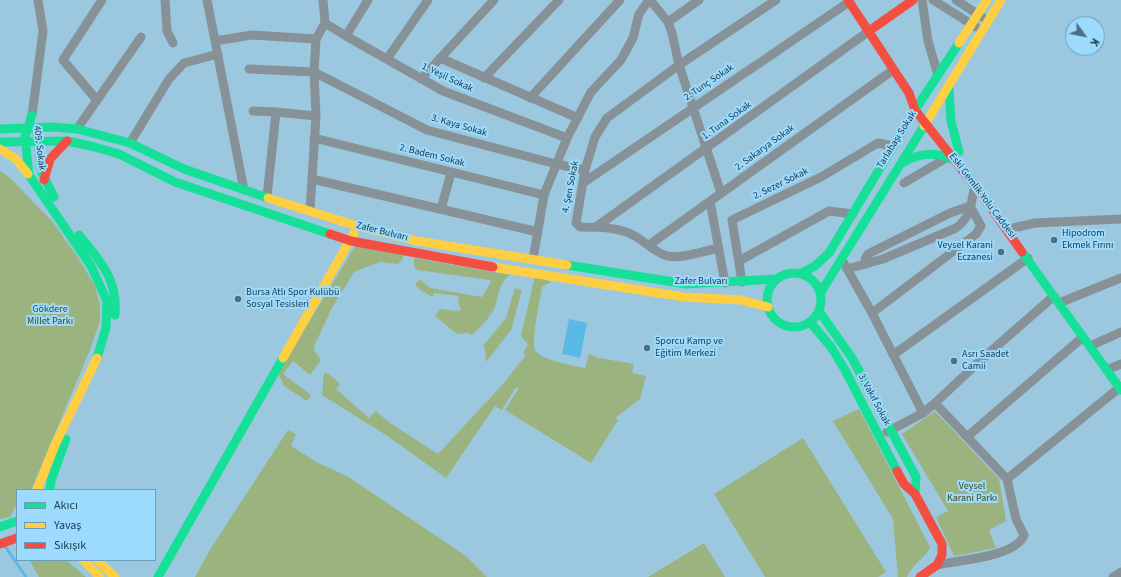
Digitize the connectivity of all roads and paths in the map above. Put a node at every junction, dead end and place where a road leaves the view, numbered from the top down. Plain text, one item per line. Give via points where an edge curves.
1 (38, 0) edge
2 (102, 0) edge
3 (165, 0) edge
4 (207, 0) edge
5 (322, 0) edge
6 (368, 0) edge
7 (428, 0) edge
8 (494, 0) edge
9 (559, 0) edge
10 (620, 0) edge
11 (699, 0) edge
12 (776, 0) edge
13 (922, 0) edge
14 (933, 0) edge
15 (956, 0) edge
16 (986, 0) edge
17 (1001, 0) edge
18 (653, 1) edge
19 (849, 1) edge
20 (910, 1) edge
21 (978, 14) junction
22 (988, 21) junction
23 (668, 22) junction
24 (325, 23) junction
25 (971, 24) junction
26 (869, 30) junction
27 (983, 31) junction
28 (141, 36) dead end
29 (346, 36) junction
30 (316, 40) junction
31 (216, 41) junction
32 (173, 43) dead end
33 (218, 54) junction
34 (440, 58) junction
35 (387, 59) junction
36 (679, 65) junction
37 (249, 69) dead end
38 (893, 70) junction
39 (314, 72) junction
40 (938, 75) junction
41 (484, 78) junction
42 (421, 79) junction
43 (950, 85) junction
44 (909, 93) junction
45 (530, 98) junction
46 (96, 99) junction
47 (921, 102) junction
48 (693, 107) junction
49 (915, 110) junction
50 (253, 111) dead end
51 (276, 112) junction
52 (32, 115) junction
53 (931, 115) junction
54 (316, 116) junction
55 (578, 118) junction
56 (926, 124) junction
57 (26, 128) junction
58 (36, 128) junction
59 (76, 129) junction
60 (0, 130) edge
61 (314, 138) junction
62 (567, 138) junction
63 (37, 140) junction
64 (26, 141) junction
65 (67, 141) junction
66 (0, 142) edge
67 (130, 143) junction
68 (893, 146) junction
69 (0, 149) edge
70 (707, 149) junction
71 (954, 156) junction
72 (556, 164) junction
73 (900, 164) junction
74 (584, 170) junction
75 (451, 173) junction
76 (29, 175) junction
77 (312, 178) junction
78 (44, 181) junction
79 (583, 184) junction
80 (904, 184) dead end
81 (974, 186) junction
82 (244, 190) junction
83 (721, 193) junction
84 (544, 195) junction
85 (267, 197) junction
86 (710, 201) junction
87 (970, 206) junction
88 (441, 209) junction
89 (310, 210) junction
90 (853, 214) junction
91 (1121, 219) edge
92 (357, 226) junction
93 (596, 227) junction
94 (1013, 228) junction
95 (538, 232) junction
96 (351, 241) junction
97 (649, 245) junction
98 (719, 248) junction
99 (1020, 248) junction
100 (1028, 258) junction
101 (533, 259) junction
102 (842, 260) junction
103 (739, 261) junction
104 (866, 264) junction
105 (847, 269) junction
106 (802, 273) junction
107 (1121, 278) edge
108 (776, 279) junction
109 (742, 282) junction
110 (725, 283) junction
111 (821, 292) junction
112 (1057, 299) junction
113 (768, 307) junction
114 (819, 310) junction
115 (872, 313) junction
116 (810, 322) junction
117 (1121, 332) edge
118 (1083, 337) junction
119 (1090, 346) junction
120 (893, 354) junction
121 (1121, 364) edge
122 (1107, 370) junction
123 (1120, 389) edge
124 (935, 402) junction
125 (922, 413) junction
126 (890, 431) junction
127 (968, 436) junction
128 (878, 437) junction
129 (1007, 479) junction
130 (36, 489) edge
131 (50, 489) edge
132 (915, 494) junction
133 (16, 521) edge
134 (0, 527) edge
135 (16, 538) edge
136 (0, 544) edge
137 (942, 544) junction
138 (83, 561) edge
139 (98, 561) edge
140 (955, 561) junction
141 (937, 565) junction
142 (1121, 572) edge
143 (100, 577) edge
144 (115, 577) edge
145 (158, 577) edge
146 (920, 577) edge
147 (1114, 577) edge

1 - 52 street via 43,31
2 - 46 street via 63,60
3 - 32 street via 167,31
4 - 31 street
5 - 24 street
6 - 29 street
7 - 35 street
8 - 34 street
9 - 41 street
10 - 45 street
11 - 23 street
12 - 36 street, 4. Şen Sokak
13 - 40 street via 928,41
14 - 25 street
15 - 21 street
16 - 21 main road, Tarlabaşı Sokak
17 - 22 main road
18 - 23 street
18 - 55 street via 639,14 633,38 621,60 591,92
19 - 26 main road, Eski Gemlik Yolu Caddesi
19 - 48 street, 2. Tunç Sokak
20 - 26 main road
21 - 22 street
21 - 25 main road, Tarlabaşı Sokak
22 - 27 main road
23 - 36 street
24 - 29 street, 1. Yeşil Sokak
24 - 30 street
25 - 27 street
25 - 40 main road, Tarlabaşı Sokak
26 - 38 main road, Eski Gemlik Yolu Caddesi
26 - 70 street, 1. Tuna Sokak
27 - 43 main road
28 - 46 street
29 - 35 street, 1. Yeşil Sokak
30 - 31 street via 252,35
30 - 39 street
31 - 33 street
33 - 67 street via 184,63 169,79
33 - 82 street
34 - 41 street
34 - 42 street
35 - 42 street, 1. Yeşil Sokak
36 - 48 street
36 - 74 street, 4. Şen Sokak via 608,118 595,137
37 - 39 street
38 - 44 main road, Eski Gemlik Yolu Caddesi
38 - 83 street, 2. Sakarya Sokak
39 - 54 street
39 - 72 street, 3. Kaya Sokak via 427,130
40 - 47 main road, Tarlabaşı Sokak
41 - 45 street
42 - 62 street, 1. Yeşil Sokak via 443,91
43 - 53 main road
43 - 71 main road via 948,104
44 - 47 main road
44 - 49 main road, Eski Gemlik Yolu Caddesi
45 - 55 street
46 - 59 street
47 - 49 main road, Tarlabaşı Sokak
47 - 53 main road
48 - 70 street
48 - 79 street, 2. Tunç Sokak
49 - 56 main road, Eski Gemlik Yolu Caddesi
49 - 68 main road, Tarlabaşı Sokak
50 - 51 street
51 - 54 street
51 - 85 street
52 - 57 main road, 409. Sokak
52 - 58 main road, 409. Sokak
53 - 56 main road
53 - 71 main road
54 - 61 street
55 - 62 street
56 - 71 main road, Eski Gemlik Yolu Caddesi
56 - 73 main road
57 - 58 main road, Zafer Bulvarı
57 - 60 main road, Zafer Bulvarı
57 - 64 main road, 409. Sokak
58 - 59 main road, Zafer Bulvarı
58 - 63 main road, 409. Sokak
59 - 67 main road, Zafer Bulvarı
61 - 75 street, 2. Badem Sokak
61 - 77 street
62 - 72 street
63 - 64 main road, Zafer Bulvarı
63 - 65 main road, Zafer Bulvarı
63 - 78 main road, 409. Sokak via 39,169
64 - 66 main road, Zafer Bulvarı
64 - 76 main road, 409. Sokak
65 - 78 main road via 50,159
65 - 96 main road, Zafer Bulvarı via 119,154 175,182 249,209
67 - 82 main road, Zafer Bulvarı via 184,169
68 - 90 main road, Tarlabaşı Sokak
68 - 103 street, 2. Sezer Sokak via 878,142 821,177 732,220
69 - 76 main road via 16,159
70 - 83 street
70 - 93 street, 1. Tuna Sokak
71 - 73 main road via 928,152 914,155
71 - 80 street
71 - 81 main road, Eski Gemlik Yolu Caddesi
71 - 94 main road via 994,197
72 - 74 street, 3. Kaya Sokak
72 - 84 street
73 - 102 main road
74 - 79 street, 4. Şen Sokak
75 - 84 street, 2. Badem Sokak
75 - 88 street
76 - 130 main road, 409. Sokak via 94,272 108,303 107,326 96,359 47,460
77 - 88 street
77 - 89 street
78 - 131 main road, 409. Sokak via 70,223 109,274 117,306 114,325 57,462
79 - 93 street, 4. Şen Sokak via 576,223 580,227
81 - 87 street
81 - 99 main road, Eski Gemlik Yolu Caddesi
82 - 85 main road, Zafer Bulvarı
83 - 86 street, 2. Sakarya Sokak
84 - 95 street
85 - 89 main road, Zafer Bulvarı
86 - 97 street, 2. Sakarya Sokak
86 - 98 street
87 - 104 street via 868,254
87 - 104 street via 966,221 956,228
87 - 115 street via 981,226 976,234
88 - 95 street
89 - 92 main road, Zafer Bulvarı
90 - 103 street via 829,211
90 - 106 main road, Tarlabaşı Sokak via 828,253 815,266
91 - 94 street via 1035,224
92 - 96 main road
92 - 101 main road, Zafer Bulvarı via 417,241
93 - 97 street, 4. Şen Sokak via 633,235
94 - 99 main road
95 - 101 street
96 - 113 main road, Zafer Bulvarı via 560,279 684,297 741,300
96 - 145 main road
97 - 98 street, 4. Şen Sokak via 664,255 673,257
98 - 110 street
99 - 100 main road, Eski Gemlik Yolu Caddesi
100 - 112 main road, Eski Gemlik Yolu Caddesi
100 - 120 street
101 - 110 main road, Zafer Bulvarı via 686,284
102 - 105 street
102 - 111 main road
103 - 109 street, 2. Sezer Sokak
104 - 105 street
105 - 115 street
106 - 108 main road via 788,273
106 - 111 main road via 817,284
107 - 112 street
108 - 109 main road, Zafer Bulvarı
108 - 113 main road via 768,294
109 - 110 main road, Zafer Bulvarı
111 - 114 main road via 822,302
112 - 118 main road, Eski Gemlik Yolu Caddesi
112 - 124 street via 982,359
113 - 116 main road via 774,319 781,324 798,327
114 - 116 main road
114 - 126 main road, 3. Vakıf Sokak via 852,358
115 - 120 street
116 - 128 main road, 3. Vakıf Sokak via 845,370
117 - 119 street
118 - 119 main road, Eski Gemlik Yolu Caddesi
118 - 127 street
119 - 122 main road, Eski Gemlik Yolu Caddesi
120 - 125 street
121 - 122 street
122 - 123 main road, Eski Gemlik Yolu Caddesi
123 - 129 street
124 - 125 street
124 - 127 street
125 - 126 street
126 - 128 street
126 - 132 main road, 3. Vakıf Sokak via 916,477
127 - 129 street
128 - 132 main road, 3. Vakıf Sokak via 904,484
129 - 140 street via 1016,519 1024,536 1021,543 1006,552
132 - 137 main road, 3. Vakıf Sokak
133 - 134 main road
135 - 136 main road
137 - 140 street via 949,558
137 - 141 main road via 942,555
138 - 143 main road
139 - 144 main road
140 - 141 street
141 - 146 main road
142 - 147 street

